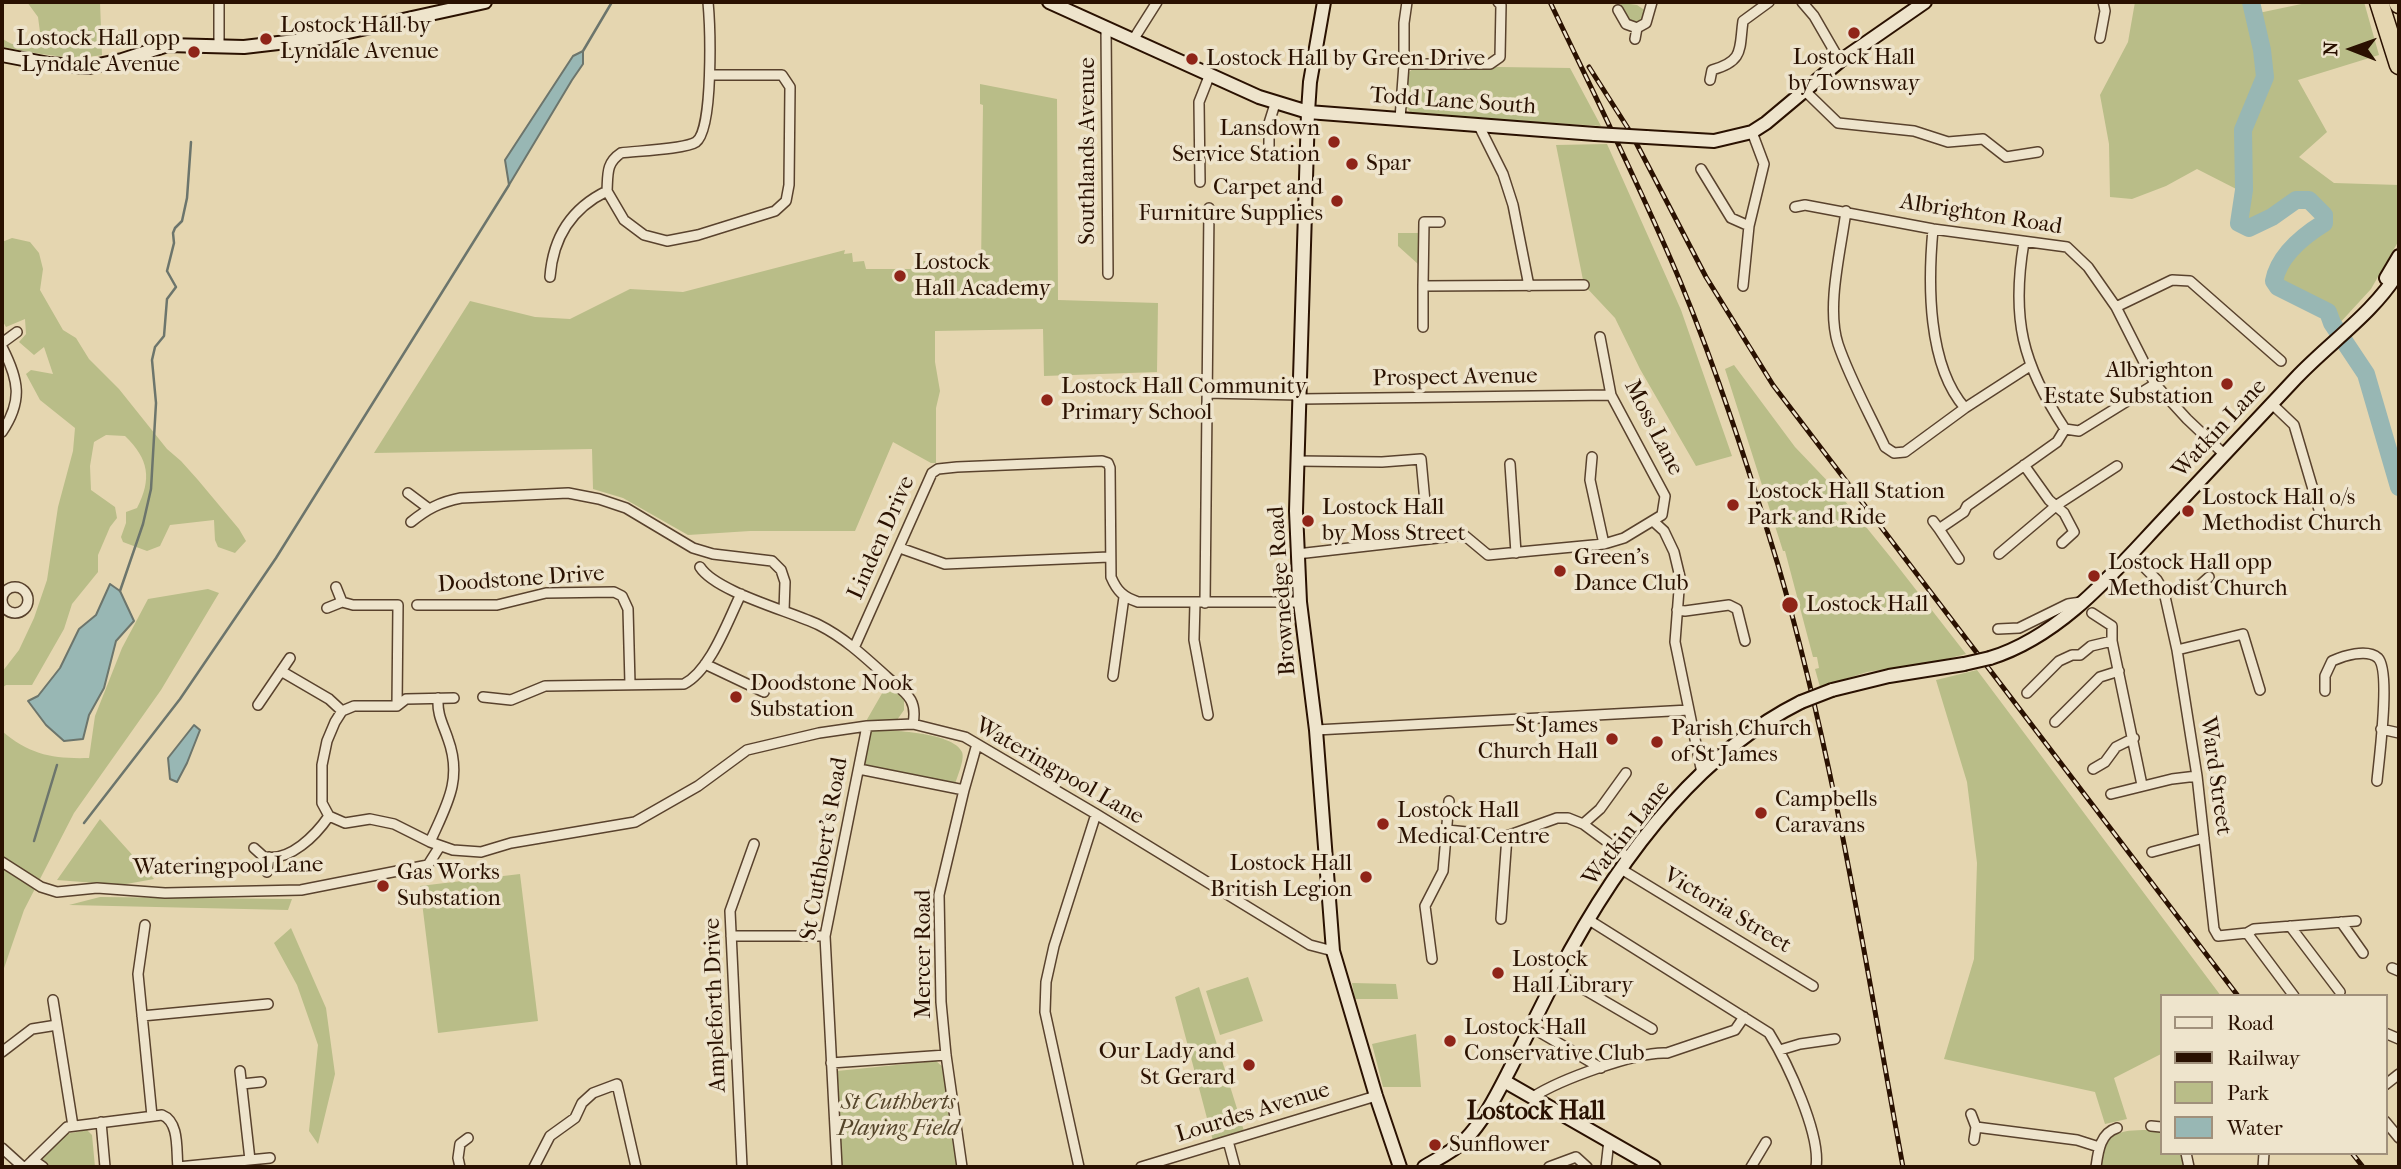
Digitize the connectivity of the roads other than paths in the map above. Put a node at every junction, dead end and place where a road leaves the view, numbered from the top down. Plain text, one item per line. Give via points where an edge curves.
1 (219, 2) edge
2 (485, 2) edge
3 (708, 2) edge
4 (1049, 2) edge
5 (1157, 2) edge
6 (1324, 2) edge
7 (1408, 2) edge
8 (1498, 2) edge
9 (1652, 2) edge
10 (1769, 2) edge
11 (1802, 2) edge
12 (2103, 2) edge
13 (2379, 2) edge
14 (1922, 3) edge
15 (1618, 10) dead end
16 (1106, 27) junction
17 (1637, 29) junction
18 (2100, 38) dead end
19 (1635, 39) dead end
20 (1133, 40) junction
21 (219, 47) junction
22 (2, 55) edge
23 (1840, 61) junction
24 (1404, 64) junction
25 (2399, 65) edge
26 (1210, 74) junction
27 (710, 75) junction
28 (1710, 80) dead end
29 (1804, 90) junction
30 (1275, 104) junction
31 (1308, 112) junction
32 (1400, 119) junction
33 (1479, 126) junction
34 (1752, 132) junction
35 (1269, 150) dead end
36 (2038, 152) dead end
37 (1701, 169) dead end
38 (1200, 182) dead end
39 (607, 191) junction
40 (1795, 206) dead end
41 (1209, 208) dead end
42 (1846, 211) junction
43 (1440, 222) dead end
44 (1749, 226) junction
45 (1933, 229) junction
46 (2024, 242) junction
47 (2399, 256) edge
48 (2399, 271) edge
49 (1108, 274) dead end
50 (550, 277) dead end
51 (1584, 285) dead end
52 (2396, 285) edge
53 (1423, 286) junction
54 (1529, 286) junction
55 (1742, 286) dead end
56 (2116, 307) junction
57 (2358, 318) junction
58 (1423, 327) dead end
59 (17, 332) dead end
60 (1600, 337) dead end
61 (2, 345) edge
62 (2281, 361) dead end
63 (2030, 366) junction
64 (2155, 384) junction
65 (1206, 393) junction
66 (1611, 395) junction
67 (1300, 397) junction
68 (2272, 404) junction
69 (1965, 408) junction
70 (2066, 429) junction
71 (2, 432) edge
72 (2225, 455) junction
73 (1592, 457) dead end
74 (1297, 461) junction
75 (1510, 464) dead end
76 (2024, 465) junction
77 (2117, 466) dead end
78 (408, 493) dead end
79 (1425, 502) dead end
80 (2057, 505) junction
81 (428, 509) junction
82 (2320, 513) dead end
83 (1653, 521) junction
84 (1933, 521) dead end
85 (411, 522) dead end
86 (1940, 529) junction
87 (2062, 543) dead end
88 (1604, 544) junction
89 (900, 548) junction
90 (1516, 553) junction
91 (1297, 554) junction
92 (1999, 554) dead end
93 (2132, 554) junction
94 (1109, 557) junction
95 (1959, 559) dead end
96 (700, 567) dead end
97 (2209, 577) dead end
98 (336, 587) dead end
99 (2164, 592) junction
100 (741, 594) junction
101 (1124, 597) junction
102 (342, 602) junction
103 (2083, 602) junction
104 (1200, 603) junction
105 (1300, 603) junction
106 (417, 606) dead end
107 (327, 608) dead end
108 (1677, 610) junction
109 (784, 611) junction
110 (2092, 613) dead end
111 (1998, 629) dead end
112 (1745, 641) dead end
113 (2112, 641) junction
114 (854, 648) junction
115 (2177, 650) junction
116 (290, 658) dead end
117 (705, 664) junction
118 (281, 671) junction
119 (2119, 671) junction
120 (1113, 676) dead end
121 (630, 684) junction
122 (2260, 690) dead end
123 (2325, 691) dead end
124 (764, 692) dead end
125 (2027, 693) dead end
126 (483, 696) dead end
127 (438, 698) junction
128 (454, 698) dead end
129 (258, 705) dead end
130 (397, 706) junction
131 (1689, 710) junction
132 (342, 711) junction
133 (1208, 715) dead end
134 (2055, 722) dead end
135 (913, 724) junction
136 (867, 726) junction
137 (2381, 729) junction
138 (1316, 730) junction
139 (2399, 733) edge
140 (2134, 738) junction
141 (977, 744) junction
142 (859, 769) junction
143 (2093, 769) dead end
144 (1702, 773) junction
145 (1626, 774) dead end
146 (2197, 776) junction
147 (2377, 781) dead end
148 (2142, 785) junction
149 (964, 790) junction
150 (2111, 794) dead end
151 (1449, 801) dead end
152 (1096, 814) junction
153 (329, 816) junction
154 (1583, 824) junction
155 (1447, 830) junction
156 (1507, 836) junction
157 (2204, 838) junction
158 (430, 842) junction
159 (754, 844) dead end
160 (440, 846) junction
161 (254, 848) dead end
162 (2152, 852) dead end
163 (269, 858) junction
164 (1625, 863) junction
165 (6, 865) edge
166 (267, 872) dead end
167 (1500, 919) dead end
168 (1592, 922) junction
169 (2341, 922) junction
170 (2356, 922) dead end
171 (145, 925) dead end
172 (2290, 926) junction
173 (2247, 933) junction
174 (731, 936) junction
175 (825, 936) junction
176 (1333, 951) junction
177 (2363, 953) dead end
178 (1432, 959) dead end
179 (1558, 974) junction
180 (1813, 986) dead end
181 (2340, 992) dead end
182 (2293, 994) edge
183 (53, 1000) dead end
184 (268, 1004) dead end
185 (142, 1016) junction
186 (1744, 1017) junction
187 (57, 1025) junction
188 (1652, 1029) dead end
189 (1536, 1030) junction
190 (1836, 1039) dead end
191 (1780, 1050) junction
192 (2, 1052) edge
193 (946, 1055) junction
194 (831, 1063) junction
195 (1601, 1068) junction
196 (240, 1071) dead end
197 (1504, 1081) junction
198 (261, 1082) dead end
199 (242, 1084) junction
200 (1376, 1096) junction
201 (1533, 1097) junction
202 (1971, 1114) dead end
203 (152, 1116) junction
204 (101, 1122) junction
205 (2387, 1123) edge
206 (73, 1126) junction
207 (1976, 1127) junction
208 (2118, 1128) dead end
209 (468, 1138) dead end
210 (2399, 1138) edge
211 (1609, 1140) junction
212 (1974, 1140) dead end
213 (1228, 1141) junction
214 (1766, 1142) dead end
215 (2099, 1147) junction
216 (2, 1148) edge
217 (270, 1158) dead end
218 (33, 1160) junction
219 (250, 1160) junction
220 (24, 1167) edge
221 (43, 1167) edge
222 (105, 1167) edge
223 (178, 1167) edge
224 (460, 1167) edge
225 (534, 1167) edge
226 (636, 1167) edge
227 (742, 1167) edge
228 (837, 1167) edge
229 (962, 1167) edge
230 (1079, 1167) edge
231 (1141, 1167) edge
232 (1235, 1167) edge
233 (1401, 1167) edge
234 (1424, 1167) edge
235 (1549, 1167) edge
236 (1587, 1167) edge
237 (1606, 1167) edge
238 (1654, 1167) edge
239 (1751, 1167) edge
240 (1816, 1167) edge
241 (2096, 1167) edge

1 - 21 street
2 - 21 main road via 321,38
3 - 27 street
4 - 16 main road, Todd Lane South
5 - 20 street
6 - 31 main road, Brownedge Road
7 - 24 street
8 - 24 street via 1500,57 1490,64
9 - 17 street via 1646,23
10 - 28 street via 1743,21 1742,48 1726,66 1712,70
11 - 23 street
12 - 18 street
13 - 25 highway
14 - 23 main road
15 - 17 street via 1626,24
16 - 20 main road, Todd Lane South
16 - 49 street, Southlands Avenue
17 - 19 street
20 - 26 main road, Todd Lane South
21 - 22 main road via 167,45 89,67
23 - 29 main road
24 - 32 street
26 - 30 main road, Todd Lane South
26 - 38 street via 1199,102
27 - 39 street via 702,134 696,142 621,153 608,167
27 - 39 street via 782,75 790,87 786,201 775,211 667,241 645,235 624,220
29 - 34 main road
29 - 36 street via 1838,122 1914,131 1948,142 1983,139 2006,157
30 - 31 main road, Todd Lane South
30 - 35 street
31 - 32 main road, Todd Lane South
31 - 67 main road, Brownedge Road
32 - 33 main road, Todd Lane South
33 - 34 main road, Todd Lane South, bridge via 1714,141
33 - 54 street via 1513,205
34 - 44 street via 1764,164
37 - 44 street via 1731,218
39 - 50 street via 588,200 565,228 552,256
40 - 42 street, Albrighton Road
41 - 65 street
42 - 45 street, Albrighton Road
42 - 69 street via 1835,296 1836,333 1885,447 1894,453 1905,452
43 - 53 street via 1424,222
44 - 55 street
45 - 46 street, Albrighton Road
45 - 69 street via 1930,303 1937,344 1947,383
46 - 56 street, Albrighton Road via 2067,247 2088,267
46 - 63 street via 2018,304
47 - 57 main road
48 - 52 main road
51 - 54 street
52 - 57 main road, Watkin Lane
53 - 54 street
53 - 58 street
56 - 62 street via 2172,281 2190,281
56 - 64 street, Albrighton Road
57 - 68 main road, Watkin Lane
59 - 61 street
60 - 66 street, Moss Lane
61 - 71 street via 15,377 17,404
63 - 69 street
63 - 70 street
64 - 70 street via 2079,430
64 - 72 street, Albrighton Road
65 - 67 street, Prospect Avenue
65 - 104 street
66 - 67 street, Prospect Avenue
66 - 83 street, Moss Lane via 1665,496 1662,515
67 - 74 main road, Brownedge Road
68 - 72 main road, Watkin Lane
68 - 82 street via 2294,425
70 - 76 street via 2057,442
72 - 93 main road, Watkin Lane
73 - 88 street via 1590,480
74 - 79 street via 1421,459
74 - 91 main road, Brownedge Road
75 - 90 street
76 - 80 street
76 - 86 street
77 - 80 street
78 - 81 street
80 - 87 street via 2074,532
80 - 92 street
81 - 85 street
81 - 109 street via 443,501 473,497 568,493 599,499 626,508 693,548 772,561 785,582
83 - 88 street
83 - 108 street via 1674,552 1680,577
84 - 86 street
86 - 95 street
88 - 90 street
89 - 94 street via 945,564
89 - 94 street, Linden Drive via 932,473 938,469 1102,461 1110,468
89 - 114 street, Linden Drive
90 - 91 street via 1488,555 1464,535
91 - 105 main road, Brownedge Road
93 - 99 street, Ward Street
93 - 103 main road, Watkin Lane
94 - 101 street, Linden Drive via 1111,577
96 - 100 street
97 - 99 street via 2199,586
98 - 102 street
99 - 115 street, Ward Street
100 - 109 street
100 - 117 street
101 - 104 street via 1138,602
101 - 120 street
102 - 107 street
102 - 130 street via 398,605
103 - 111 street, Watkin Lane via 2068,604 2020,628
103 - 144 main road, Watkin Lane, bridge via 2018,648 1990,658 1889,676 1801,702 1770,718
104 - 105 street
104 - 133 street via 1194,640
105 - 138 main road, Brownedge Road
106 - 121 street, Doodstone Drive via 497,606 545,593 614,592 622,596 628,609
108 - 112 street via 1729,605 1737,609
108 - 131 street via 1675,642
109 - 114 street via 821,626
110 - 113 street via 2112,626
113 - 119 street
113 - 125 street via 2059,661
114 - 135 street via 911,699
115 - 122 street via 2243,634
115 - 146 street, Ward Street
116 - 118 street
117 - 121 street via 684,684
117 - 124 street
118 - 129 street
118 - 132 street
119 - 134 street via 2100,677
119 - 140 street
121 - 126 street via 545,686 511,701
123 - 137 street via 2332,661 2343,655 2370,654 2379,659 2384,673
127 - 128 street
127 - 130 street via 406,699
127 - 158 street via 440,722 455,764 454,782
130 - 132 street via 354,706
131 - 138 street
131 - 144 street
132 - 153 street via 327,741 322,765 322,803
135 - 136 street, Wateringpool Lane
135 - 141 street, Wateringpool Lane
136 - 142 street, St Cuthbert's Road
136 - 160 street, Wateringpool Lane via 747,750 698,786 635,822 481,852
137 - 139 street
137 - 147 street
138 - 176 main road, Brownedge Road
140 - 143 street via 2116,747
140 - 148 street
141 - 149 street, Mercer Road
141 - 152 street, Wateringpool Lane
142 - 149 street
142 - 175 street, St Cuthbert's Road
144 - 164 main road, Watkin Lane
145 - 154 street
146 - 148 street
146 - 157 street, Ward Street
148 - 150 street
149 - 193 street, Mercer Road via 939,895
151 - 155 street
152 - 176 street, Wateringpool Lane via 1310,945
152 - 230 street via 1046,982 1045,1012
153 - 158 street, Wateringpool Lane via 345,823 370,819 394,824
153 - 163 street via 294,850
154 - 156 street via 1557,818
154 - 164 street, Victoria Street
155 - 156 street
155 - 178 street via 1443,871 1425,906
156 - 167 street
157 - 162 street
157 - 173 street, Ward Street via 2214,929 2218,936
158 - 160 street, Wateringpool Lane
159 - 174 street, Ampleforth Drive via 730,911
160 - 165 street, Wateringpool Lane via 428,865 301,890 164,893 97,888 57,892
161 - 163 street
163 - 166 street
164 - 168 main road, Watkin Lane
164 - 180 street, Victoria Street
168 - 179 main road, Watkin Lane
168 - 186 street
169 - 170 street, Ward Street
169 - 172 street, Ward Street
169 - 177 street
171 - 185 street via 138,966
172 - 173 street, Ward Street
172 - 181 street
173 - 182 street
174 - 175 street
174 - 227 street, Ampleforth Drive
175 - 194 street, St Cuthbert's Road
176 - 200 main road, Brownedge Road
179 - 188 street
179 - 189 main road, Watkin Lane
183 - 187 street
184 - 185 street
185 - 203 street
186 - 191 street via 1769,1032
186 - 195 street via 1735,1030 1667,1053 1655,1052
187 - 192 street via 25,1032
187 - 206 street
189 - 195 street
189 - 197 main road, Watkin Lane
190 - 191 street
191 - 240 street via 1815,1135
193 - 194 street
193 - 229 street, Mercer Road
194 - 228 street, St Cuthbert's Road
195 - 201 street
196 - 199 street
197 - 201 main road
197 - 234 main road, Watkin Lane via 1484,1116 1456,1149
198 - 199 street
199 - 219 street
200 - 213 street, Lourdes Avenue
200 - 233 main road, Brownedge Road
201 - 211 main road via 1561,1119 1586,1126
202 - 207 street
203 - 204 street
203 - 223 street via 171,1120
204 - 206 street
204 - 222 street
205 - 210 street
206 - 218 street via 62,1130
207 - 212 street
207 - 215 street
208 - 215 street via 2105,1136
209 - 224 street via 460,1144
211 - 237 street
211 - 238 main road
213 - 231 street, Lourdes Avenue
213 - 232 street
214 - 239 street
215 - 241 street
216 - 220 street
217 - 219 street
218 - 220 street
218 - 221 street
219 - 223 street
225 - 226 street via 550,1136 575,1118 582,1103 593,1093 617,1084
235 - 236 street via 1576,1157

